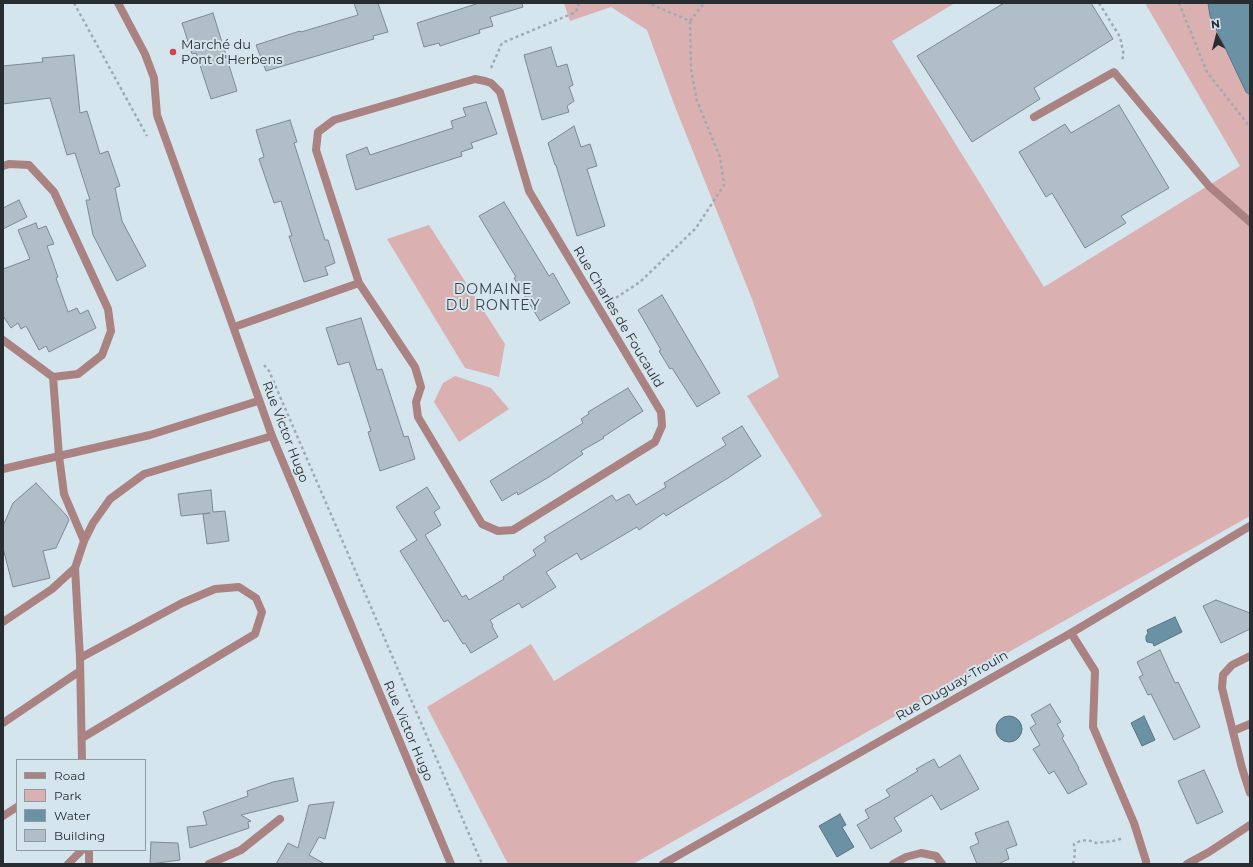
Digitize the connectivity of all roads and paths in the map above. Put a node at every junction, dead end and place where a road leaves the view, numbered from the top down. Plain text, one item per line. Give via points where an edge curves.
1 (74, 3) edge
2 (118, 3) edge
3 (579, 3) edge
4 (648, 3) edge
5 (704, 3) edge
6 (1099, 3) edge
7 (1179, 3) edge
8 (690, 21) junction
9 (1114, 72) junction
10 (485, 81) junction
11 (1034, 117) dead end
12 (1250, 128) edge
13 (148, 138) dead end
14 (3, 166) edge
15 (1250, 222) edge
16 (359, 283) junction
17 (599, 309) junction
18 (234, 327) junction
19 (3, 340) edge
20 (260, 360) dead end
21 (52, 377) junction
22 (258, 401) junction
23 (272, 436) junction
24 (59, 456) junction
25 (3, 469) edge
26 (1250, 526) edge
27 (84, 541) junction
28 (75, 568) junction
29 (3, 622) edge
30 (1070, 633) junction
31 (1250, 656) edge
32 (80, 658) junction
33 (80, 671) junction
34 (3, 723) edge
35 (1250, 724) edge
36 (1233, 731) junction
37 (82, 738) junction
38 (82, 759) edge
39 (1250, 793) edge
40 (16, 808) edge
41 (3, 816) edge
42 (280, 819) dead end
43 (1250, 826) edge
44 (1137, 834) junction
45 (81, 851) edge
46 (89, 851) edge
47 (68, 864) edge
48 (89, 864) edge
49 (209, 864) edge
50 (451, 864) edge
51 (482, 864) edge
52 (663, 864) edge
53 (894, 864) edge
54 (942, 864) edge
55 (1073, 864) edge
56 (1146, 864) edge
57 (1186, 864) edge

1 - 13 path
2 - 18 street, Rue Victor Hugo via 145,54 154,78 157,116
3 - 10 path via 576,12 502,43
4 - 8 path
5 - 8 path
6 - 9 path via 1120,37 1124,56
7 - 12 path via 1206,72
8 - 17 path via 691,69 697,101 720,157 724,185 696,228 640,282
9 - 11 street
9 - 15 street via 1209,186
10 - 16 street, Rue Charles de Foucauld via 475,79 334,120 318,132 316,150
10 - 17 street, Rue Charles de Foucauld via 500,92 529,191
14 - 21 street via 29,165 54,192 108,309 110,331 102,355 78,374
16 - 17 street, Rue Charles de Foucauld via 415,367 421,387 416,402 418,417 482,524 498,531 513,530 655,442 662,426 661,412
16 - 18 street
18 - 22 street, Rue Victor Hugo
19 - 21 street
20 - 51 path via 269,371
21 - 24 street
22 - 23 street, Rue Victor Hugo
22 - 24 street via 150,435
23 - 27 street via 144,474 110,499
23 - 50 street, Rue Victor Hugo
24 - 25 street
24 - 27 street via 64,494
26 - 30 street, Rue Duguay-Trouin
27 - 28 street
28 - 29 street via 52,589
28 - 32 street
30 - 44 street via 1095,671 1094,727
30 - 52 street, Rue Duguay-Trouin
31 - 36 street via 1232,665 1223,675 1222,688
32 - 33 street
32 - 37 street via 182,603 215,589 239,587 256,598 262,612 255,634
33 - 34 street
33 - 37 street
35 - 36 street
36 - 39 street
37 - 38 street
40 - 41 street
42 - 49 street via 241,850
43 - 57 street
44 - 55 path via 1113,841 1080,841 1074,844
44 - 56 street
45 - 47 street
46 - 48 street
53 - 54 street via 921,853 936,856

